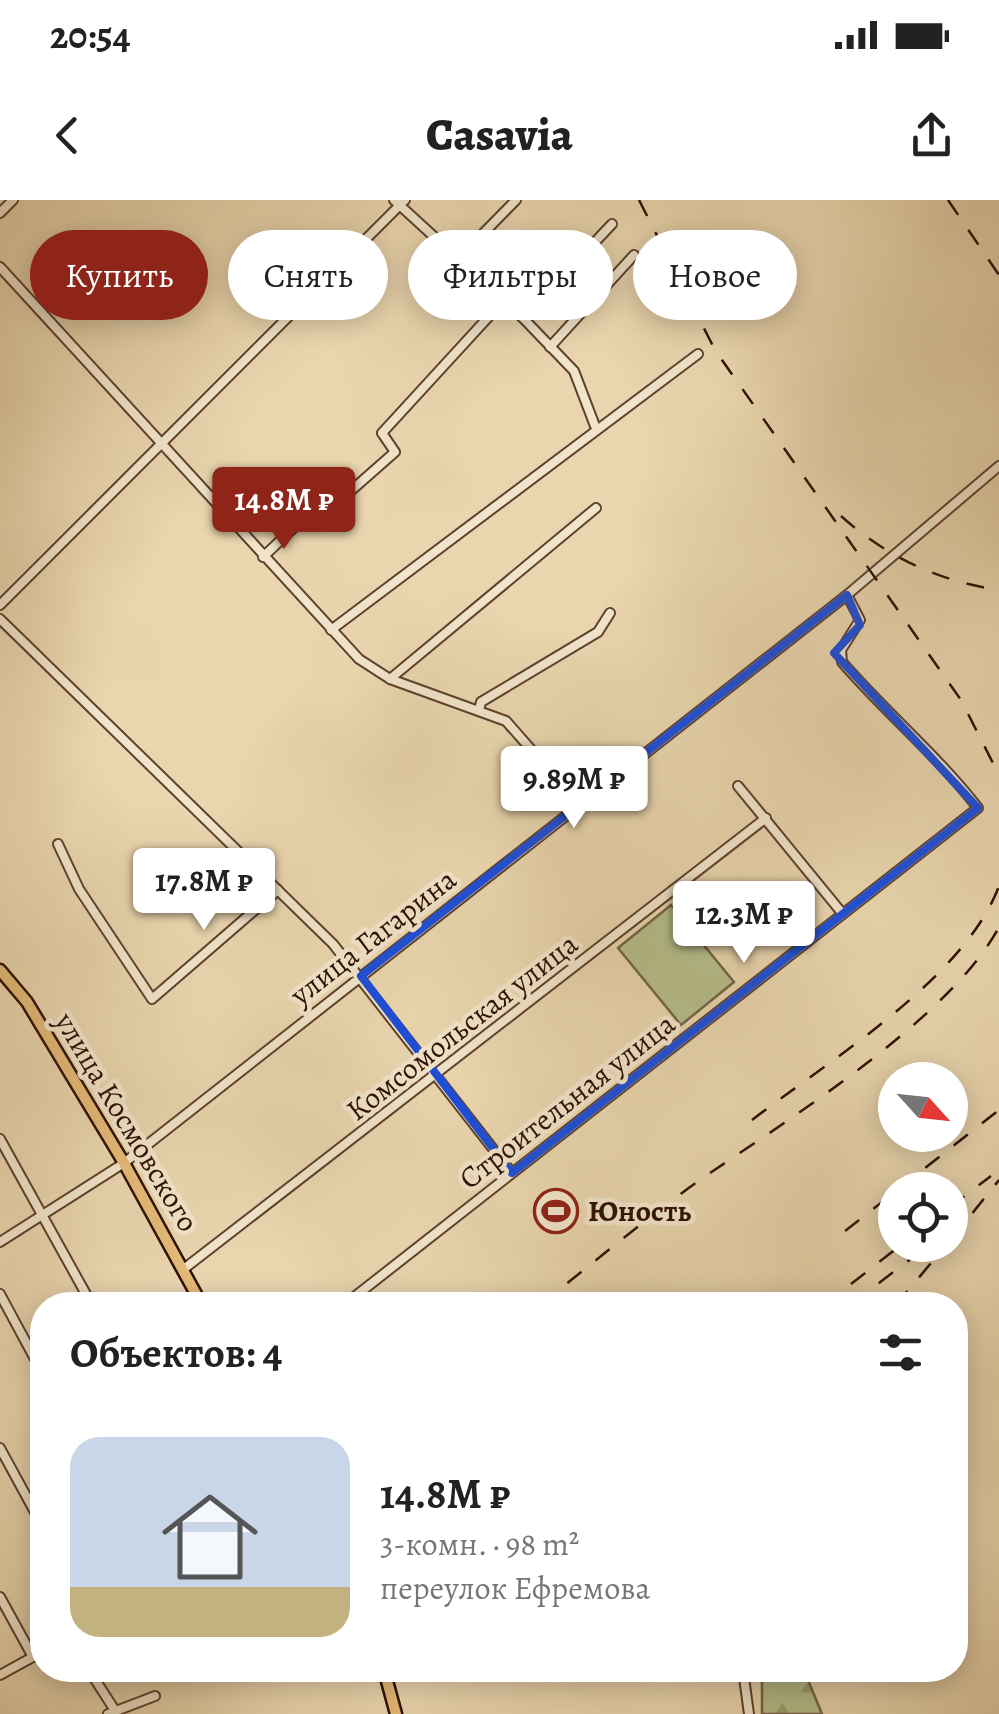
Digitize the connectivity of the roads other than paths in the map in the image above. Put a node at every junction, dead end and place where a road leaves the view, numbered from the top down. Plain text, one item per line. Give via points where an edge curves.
1 (13, 200) edge
2 (516, 200) edge
3 (400, 202) edge
4 (0, 213) edge
5 (612, 224) dead end
6 (430, 230) edge
7 (487, 230) edge
8 (606, 230) edge
9 (633, 255) edge
10 (0, 267) edge
11 (486, 320) edge
12 (525, 320) edge
13 (550, 347) junction
14 (698, 354) dead end
15 (596, 426) junction
16 (158, 442) junction
17 (999, 466) edge
18 (596, 508) dead end
19 (263, 556) junction
20 (847, 595) junction
21 (0, 605) edge
22 (610, 613) dead end
23 (0, 620) edge
24 (331, 630) junction
25 (390, 678) junction
26 (479, 710) junction
27 (738, 786) dead end
28 (578, 803) junction
29 (766, 818) junction
30 (58, 844) dead end
31 (278, 890) junction
32 (842, 913) junction
33 (0, 970) edge
34 (361, 976) junction
35 (438, 1075) junction
36 (0, 1140) edge
37 (124, 1163) junction
38 (512, 1173) junction
39 (42, 1217) junction
40 (0, 1242) edge
41 (184, 1268) junction
42 (85, 1292) edge
43 (196, 1292) edge
44 (361, 1292) edge
45 (0, 1294) edge
46 (30, 1350) edge
47 (0, 1448) edge
48 (30, 1503) edge
49 (0, 1597) edge
50 (30, 1652) edge
51 (30, 1659) edge
52 (0, 1676) edge
53 (95, 1682) edge
54 (387, 1682) edge
55 (745, 1682) edge
56 (156, 1696) dead end
57 (111, 1712) edge
58 (396, 1714) edge
59 (748, 1714) edge

1 - 4 street
2 - 7 street
3 - 6 street
3 - 16 street
5 - 8 street
9 - 13 street
10 - 16 street
11 - 19 street via 382,433 395,452
12 - 13 street
13 - 15 street via 574,371
14 - 15 street
15 - 24 street
16 - 19 street
16 - 21 street
17 - 20 street, улица Гагарина
18 - 25 street
19 - 24 street
20 - 28 street, улица Гагарина
20 - 32 street, Строительная улица via 860,620 841,650 842,662 978,808
22 - 26 street via 598,632 481,702
23 - 31 street
24 - 25 street
25 - 26 street
26 - 28 street via 517,729
27 - 29 street
28 - 34 street, улица Гагарина
29 - 32 street
29 - 35 street, Комсомольская улица
30 - 31 street via 152,999
31 - 34 street
32 - 38 street, Строительная улица
33 - 37 main road, улица Космовского
34 - 35 street
34 - 37 street, улица Гагарина
35 - 38 street
35 - 41 street, Комсомольская улица
36 - 39 street
37 - 39 street, улица Гагарина
37 - 41 main road, улица Космовского
38 - 44 street, Строительная улица
39 - 40 street, улица Гагарина
39 - 42 street
41 - 43 main road, улица Космовского
45 - 46 street
47 - 48 street
49 - 50 street
51 - 52 street
53 - 57 street
54 - 58 main road
55 - 59 street
56 - 57 street

